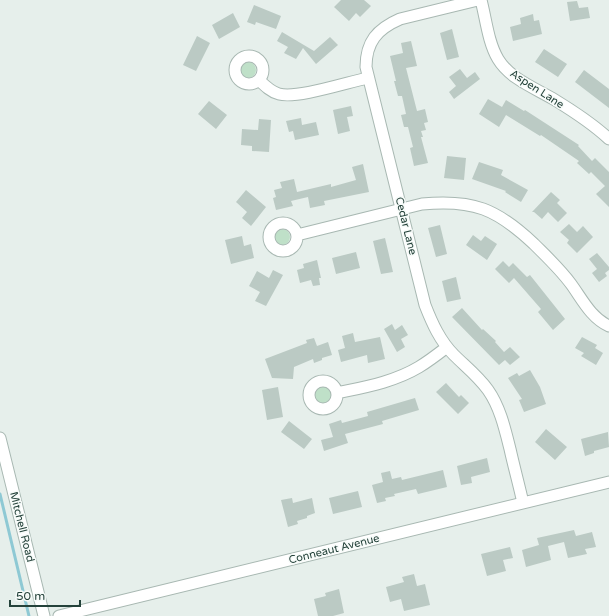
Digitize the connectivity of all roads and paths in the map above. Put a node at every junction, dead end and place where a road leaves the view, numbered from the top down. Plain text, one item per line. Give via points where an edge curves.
1 (479, 0) edge
2 (368, 78) junction
3 (259, 80) dead end
4 (609, 139) edge
5 (401, 209) junction
6 (297, 235) dead end
7 (609, 326) edge
8 (447, 347) junction
9 (337, 393) dead end
10 (0, 438) edge
11 (609, 482) edge
12 (523, 503) junction
13 (44, 616) edge
14 (59, 616) edge

1 - 2 street, Cedar Lane via 388,24 377,33 370,46 366,60
1 - 4 street, Aspen Lane via 492,45 503,65 512,74 584,119
2 - 3 street via 291,95 271,91
2 - 5 street, Cedar Lane
5 - 6 street
5 - 7 street via 422,204 456,202 477,206 496,214 522,233 550,259 590,311 600,322
5 - 8 street, Cedar Lane via 425,305 436,331
8 - 9 street via 420,367 400,376
8 - 12 street, Cedar Lane via 479,378 496,403
10 - 13 street, Mitchell Road
11 - 12 street, Conneaut Avenue
12 - 14 street, Conneaut Avenue

